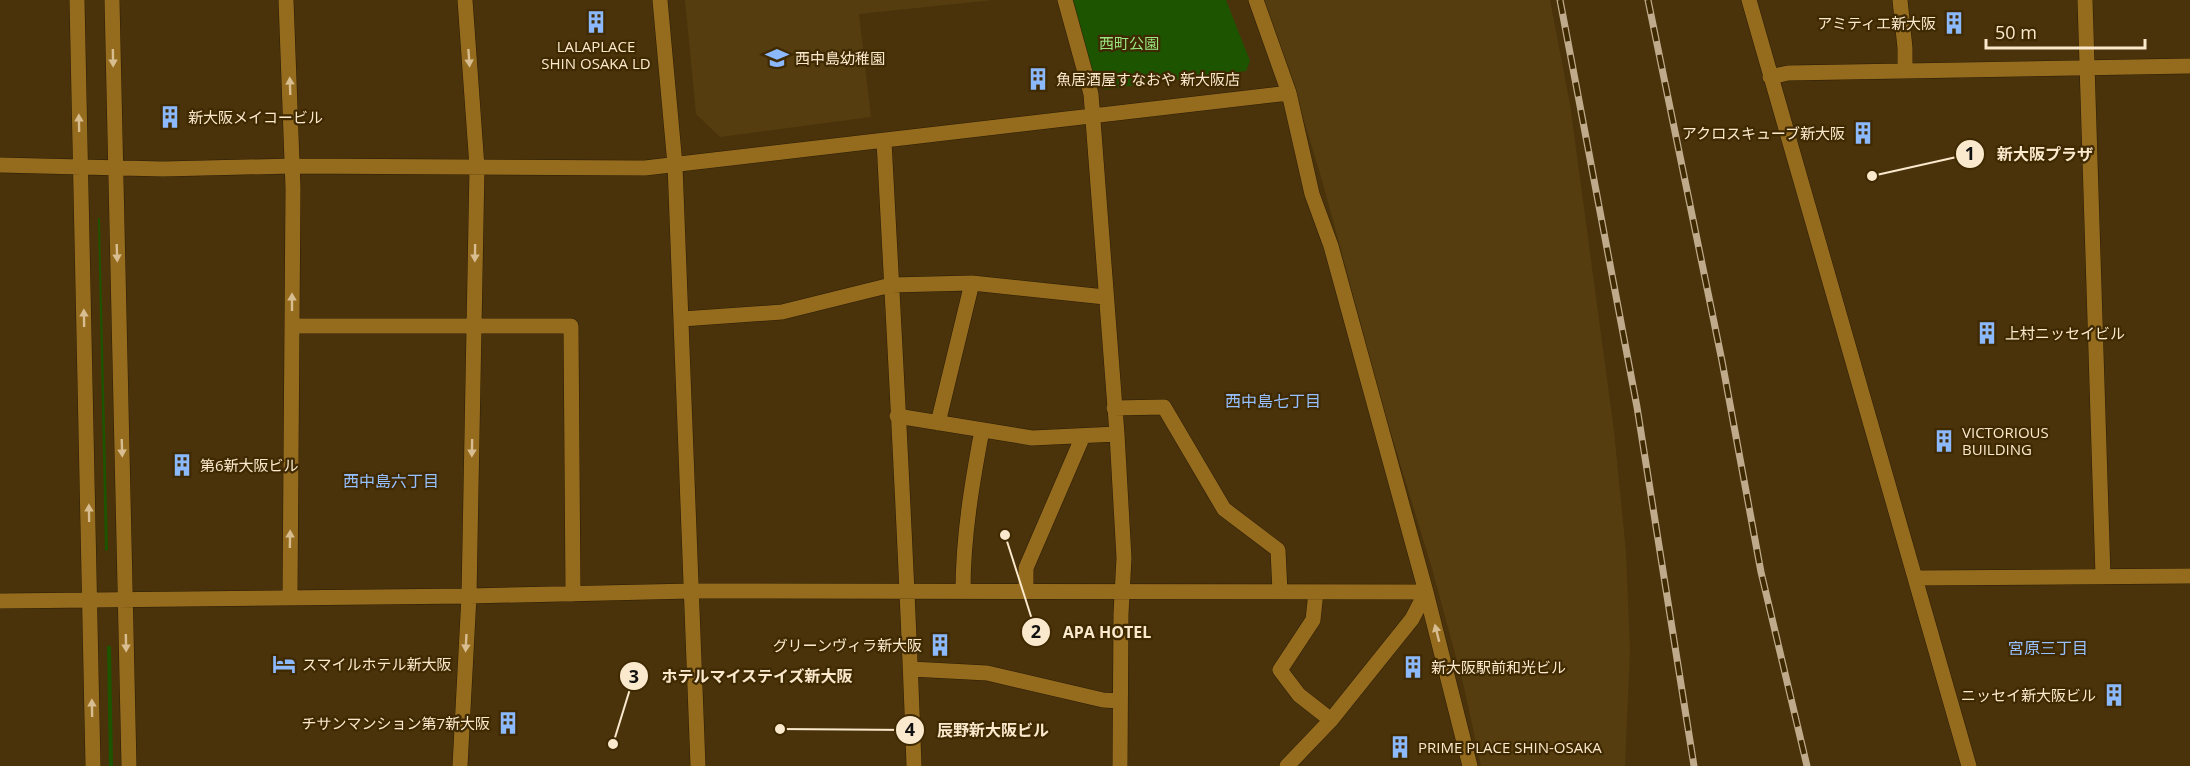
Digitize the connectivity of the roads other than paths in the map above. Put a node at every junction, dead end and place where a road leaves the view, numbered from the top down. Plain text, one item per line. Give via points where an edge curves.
1 (77, 0) edge
2 (112, 0) edge
3 (286, 0) edge
4 (465, 0) edge
5 (660, 0) edge
6 (1065, 0) edge
7 (1256, 0) edge
8 (1749, 0) edge
9 (1900, 0) edge
10 (2085, 0) edge
11 (2190, 66) edge
12 (2088, 68) junction
13 (1905, 71) junction
14 (1770, 77) junction
15 (1289, 93) junction
16 (1094, 115) junction
17 (884, 141) junction
18 (0, 165) edge
19 (675, 165) junction
20 (80, 166) junction
21 (293, 166) junction
22 (115, 167) junction
23 (477, 167) junction
24 (972, 283) junction
25 (891, 285) junction
26 (1105, 297) junction
27 (682, 319) junction
28 (292, 326) junction
29 (474, 326) junction
30 (1114, 408) junction
31 (897, 416) junction
32 (938, 423) junction
33 (982, 430) junction
34 (1117, 434) junction
35 (1083, 436) junction
36 (2103, 576) junction
37 (2190, 576) edge
38 (1915, 578) junction
39 (692, 591) junction
40 (909, 591) junction
41 (963, 591) junction
42 (1026, 591) junction
43 (1122, 591) junction
44 (1280, 592) junction
45 (1317, 592) junction
46 (1426, 592) junction
47 (573, 594) junction
48 (469, 596) junction
49 (290, 597) junction
50 (91, 600) junction
51 (126, 600) junction
52 (0, 601) edge
53 (911, 669) junction
54 (1120, 700) junction
55 (1331, 720) junction
56 (93, 766) edge
57 (129, 766) edge
58 (460, 766) edge
59 (698, 766) edge
60 (914, 766) edge
61 (1120, 766) edge
62 (1287, 766) edge
63 (1470, 766) edge
64 (1969, 766) edge

20 -> 1 street
2 -> 22 street
21 -> 3 street
4 -> 23 street
5 - 19 street
6 - 16 street
7 - 15 street
8 - 14 street
9 - 13 street
10 - 12 street
11 - 12 street
12 - 13 street
12 - 36 street
13 - 14 street via 1788,73
14 - 38 street
15 - 16 street
15 - 46 street via 1312,194 1331,246
16 - 17 street
16 - 26 street
17 - 19 street
17 - 25 street
18 - 20 street
19 - 23 street
19 - 27 street
20 - 22 street
50 -> 20 street
21 - 22 street
21 - 23 street
28 -> 21 street
22 -> 51 street
23 -> 29 street
24 - 25 street
24 - 26 street
24 - 32 street
25 - 27 street via 782,312
25 - 31 street
26 - 30 street
27 - 39 street
28 - 29 street
49 -> 28 street
29 - 47 street via 571,326
29 -> 48 street
30 - 34 street
30 - 44 street via 1164,407 1224,509 1278,550
31 - 32 street
31 - 40 street
32 - 33 street
33 - 35 street via 1032,438
33 - 41 street via 971,487
34 - 35 street
34 - 43 street via 1124,558
35 - 42 street via 1026,568
36 - 37 street
36 - 38 street
38 - 64 street
39 - 40 street
39 - 47 street
39 - 59 street
40 - 41 street
40 - 53 street
41 - 42 street
42 - 43 street
43 - 44 street
43 - 54 street
44 - 45 street
45 - 46 street
45 - 55 street via 1313,620 1280,670 1299,695
46 - 55 street via 1412,620
63 -> 46 street
47 - 48 street
48 - 49 street
48 -> 58 street
49 - 51 street
50 - 51 street
50 - 52 street
56 -> 50 street
51 -> 57 street
53 - 54 street via 987,673 1103,700
53 - 60 street
54 - 61 street
55 - 62 street

